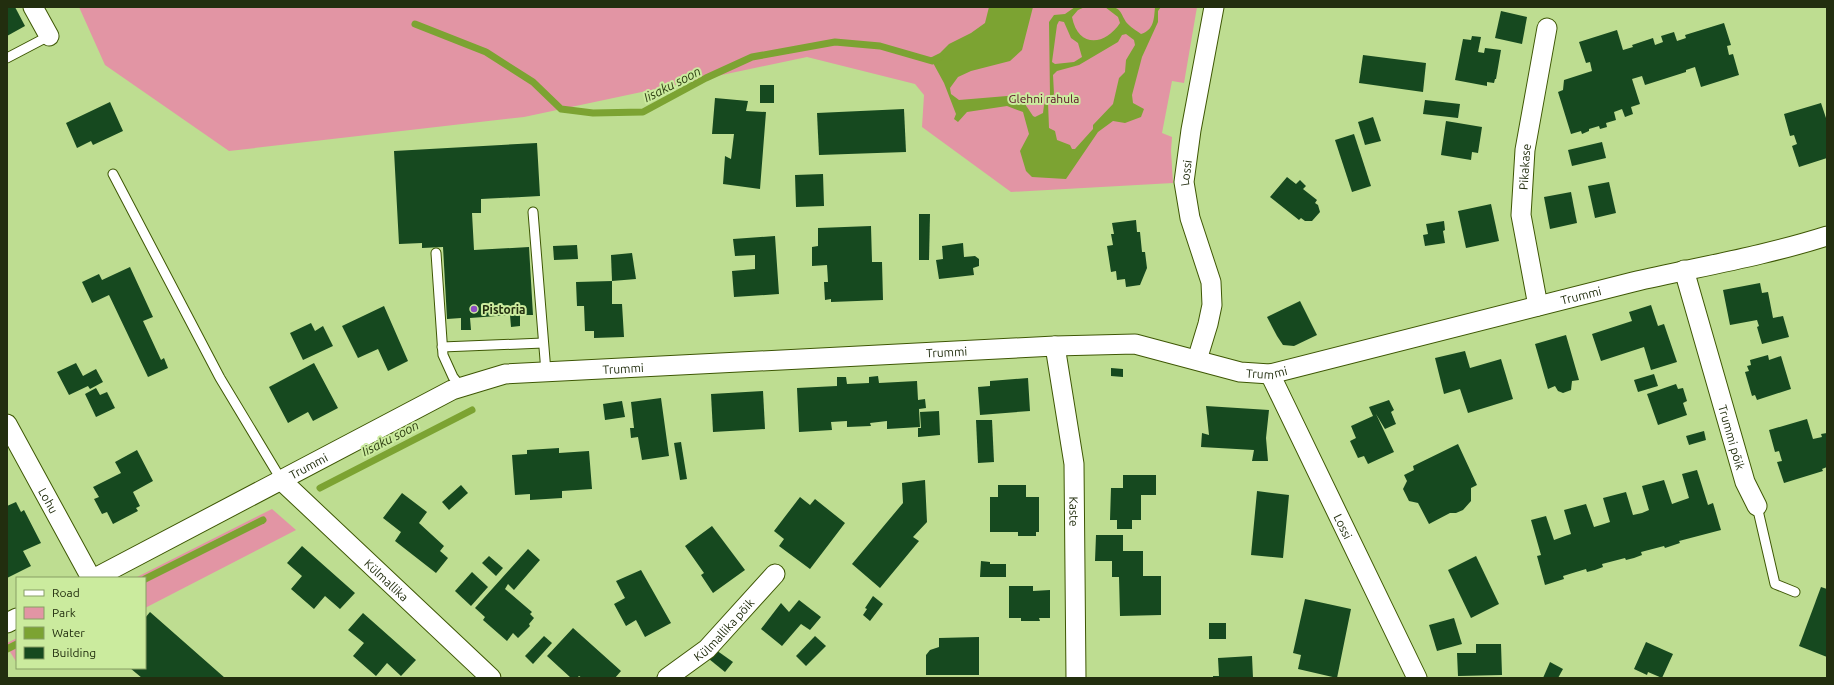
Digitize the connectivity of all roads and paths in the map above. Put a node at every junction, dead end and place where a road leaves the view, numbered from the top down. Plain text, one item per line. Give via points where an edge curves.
1 (33, 7) edge
2 (1214, 7) edge
3 (1548, 28) dead end
4 (49, 36) joint
5 (7, 58) edge
6 (113, 174) dead end
7 (533, 212) dead end
8 (1827, 236) edge
9 (436, 253) dead end
10 (1684, 270) junction
11 (1538, 306) junction
12 (544, 343) junction
13 (1055, 346) junction
14 (442, 347) junction
15 (1197, 360) junction
16 (546, 372) junction
17 (1270, 374) junction
18 (461, 388) junction
19 (7, 424) edge
20 (282, 481) junction
21 (1757, 506) joint
22 (775, 574) dead end
23 (89, 577) edge
24 (97, 577) edge
25 (1794, 592) dead end
26 (16, 619) edge
27 (7, 624) edge
28 (491, 678) edge
29 (667, 678) edge
30 (1076, 678) edge
31 (1417, 678) edge

1 - 4 street
2 - 15 street, Lossi via 1184,182 1190,218 1211,282 1211,311
3 - 11 street, Pikakase via 1525,150 1521,215
4 - 5 lane
6 - 20 lane via 220,378
7 - 12 lane
8 - 10 street, Trummi
9 - 14 lane
10 - 11 street, Trummi
10 - 21 street, Trummi põik via 1745,482
11 - 17 street, Trummi
12 - 14 lane
12 - 16 lane
13 - 15 street, Trummi via 1135,344
13 - 16 street, Trummi
13 - 30 street, Kaste via 1074,464
14 - 18 lane via 453,377
15 - 17 street, Trummi via 1240,372
16 - 18 street, Trummi via 505,374
17 - 31 street, Lossi
18 - 20 street, Trummi via 452,390
19 - 23 street, Lohu
20 - 24 street, Trummi
20 - 28 street, Külmallika
21 - 25 lane, Trummi põik via 1775,584
22 - 29 street, Külmallika põik via 707,649
26 - 27 street

